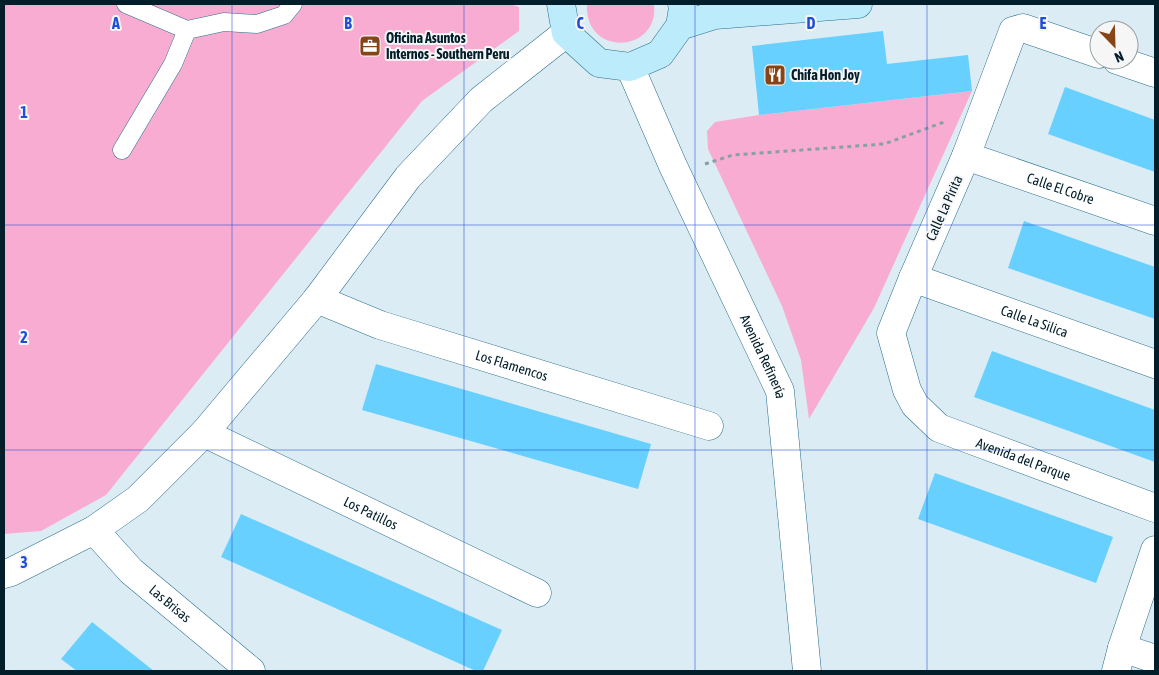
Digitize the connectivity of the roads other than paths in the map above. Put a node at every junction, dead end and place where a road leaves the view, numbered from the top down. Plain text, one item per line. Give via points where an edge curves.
1 (126, 4) edge
2 (293, 4) edge
3 (561, 4) edge
4 (858, 4) edge
5 (681, 15) edge
6 (187, 30) junction
7 (566, 33) junction
8 (1089, 51) edge
9 (630, 67) junction
10 (1139, 68) edge
11 (1155, 73) edge
12 (122, 150) dead end
13 (966, 156) junction
14 (1155, 221) edge
15 (913, 278) junction
16 (317, 299) junction
17 (1155, 364) edge
18 (907, 390) joint
19 (709, 426) dead end
20 (204, 433) junction
21 (1155, 508) edge
22 (94, 530) junction
23 (1155, 550) edge
24 (4, 574) edge
25 (537, 593) dead end
26 (1119, 659) edge
27 (1155, 659) edge
28 (251, 671) edge
29 (807, 671) edge

1 - 6 lane
2 - 6 lane via 284,15 257,24 224,22
3 - 7 main road
4 - 5 main road
5 - 9 main road via 660,54
6 - 12 lane via 172,64
7 - 9 main road via 599,63
7 - 16 street via 481,100 408,177
8 - 13 street, Calle La Pirita via 1023,28 1013,31
9 - 29 street, Avenida Refinería via 780,391
10 - 11 street
13 - 14 street, Calle El Cobre
13 - 15 street, Calle La Pirita
15 - 17 street, Calle La Silica
15 - 18 street, Calle La Pirita via 891,333
16 - 19 street, Los Flamencos via 380,325
16 - 20 street
18 - 21 street, Avenida del Parque via 915,405 940,428
20 - 22 street via 138,499
20 - 25 street, Los Patillos
22 - 24 street
22 - 28 street, Las Brisas via 131,571
23 - 26 street
26 - 27 street

